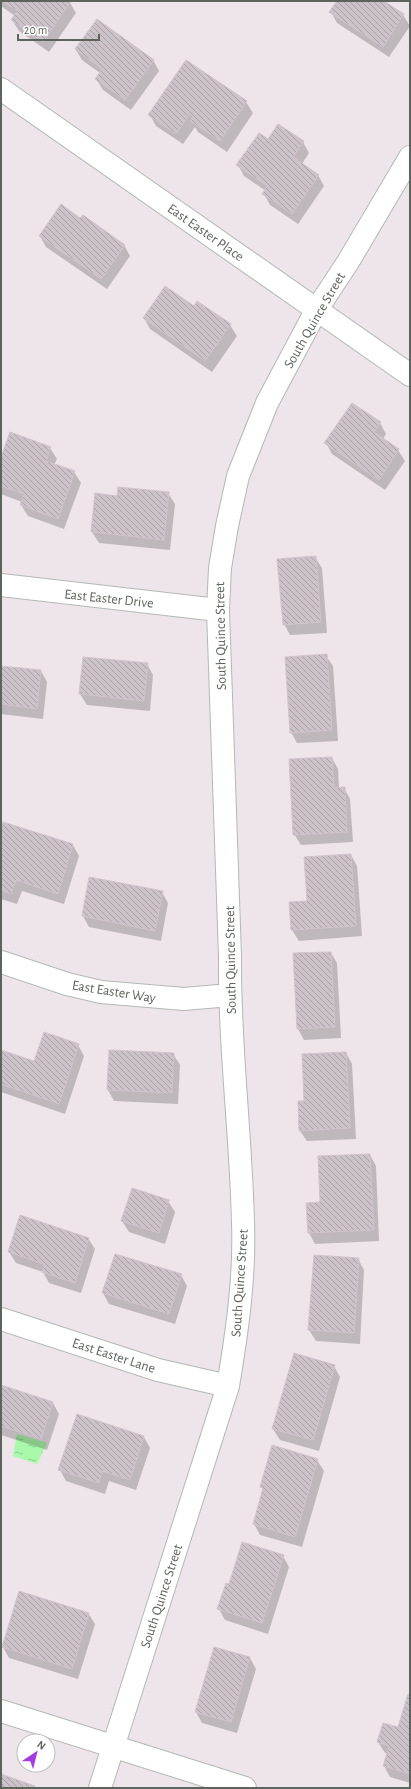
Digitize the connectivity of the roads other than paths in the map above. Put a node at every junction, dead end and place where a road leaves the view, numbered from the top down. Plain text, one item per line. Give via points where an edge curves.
1 (1, 89) edge
2 (410, 157) edge
3 (317, 309) junction
4 (410, 375) edge
5 (1, 585) edge
6 (218, 610) junction
7 (1, 962) edge
8 (230, 995) junction
9 (1, 1319) edge
10 (228, 1386) junction
11 (1, 1711) edge
12 (114, 1746) junction
13 (100, 1788) edge
14 (245, 1788) edge

1 - 3 street, East Easter Place
2 - 3 street, South Quince Street
3 - 4 street, East Easter Place
3 - 6 street, South Quince Street via 267,403 238,476 220,568
5 - 6 street, East Easter Drive
6 - 8 street, South Quince Street
7 - 8 street, East Easter Way via 67,984 102,992 184,999
8 - 10 street, South Quince Street via 244,1231 239,1322
9 - 10 street, East Easter Lane via 158,1370
10 - 12 street, South Quince Street
11 - 12 street
12 - 13 street, South Quince Street
12 - 14 street

